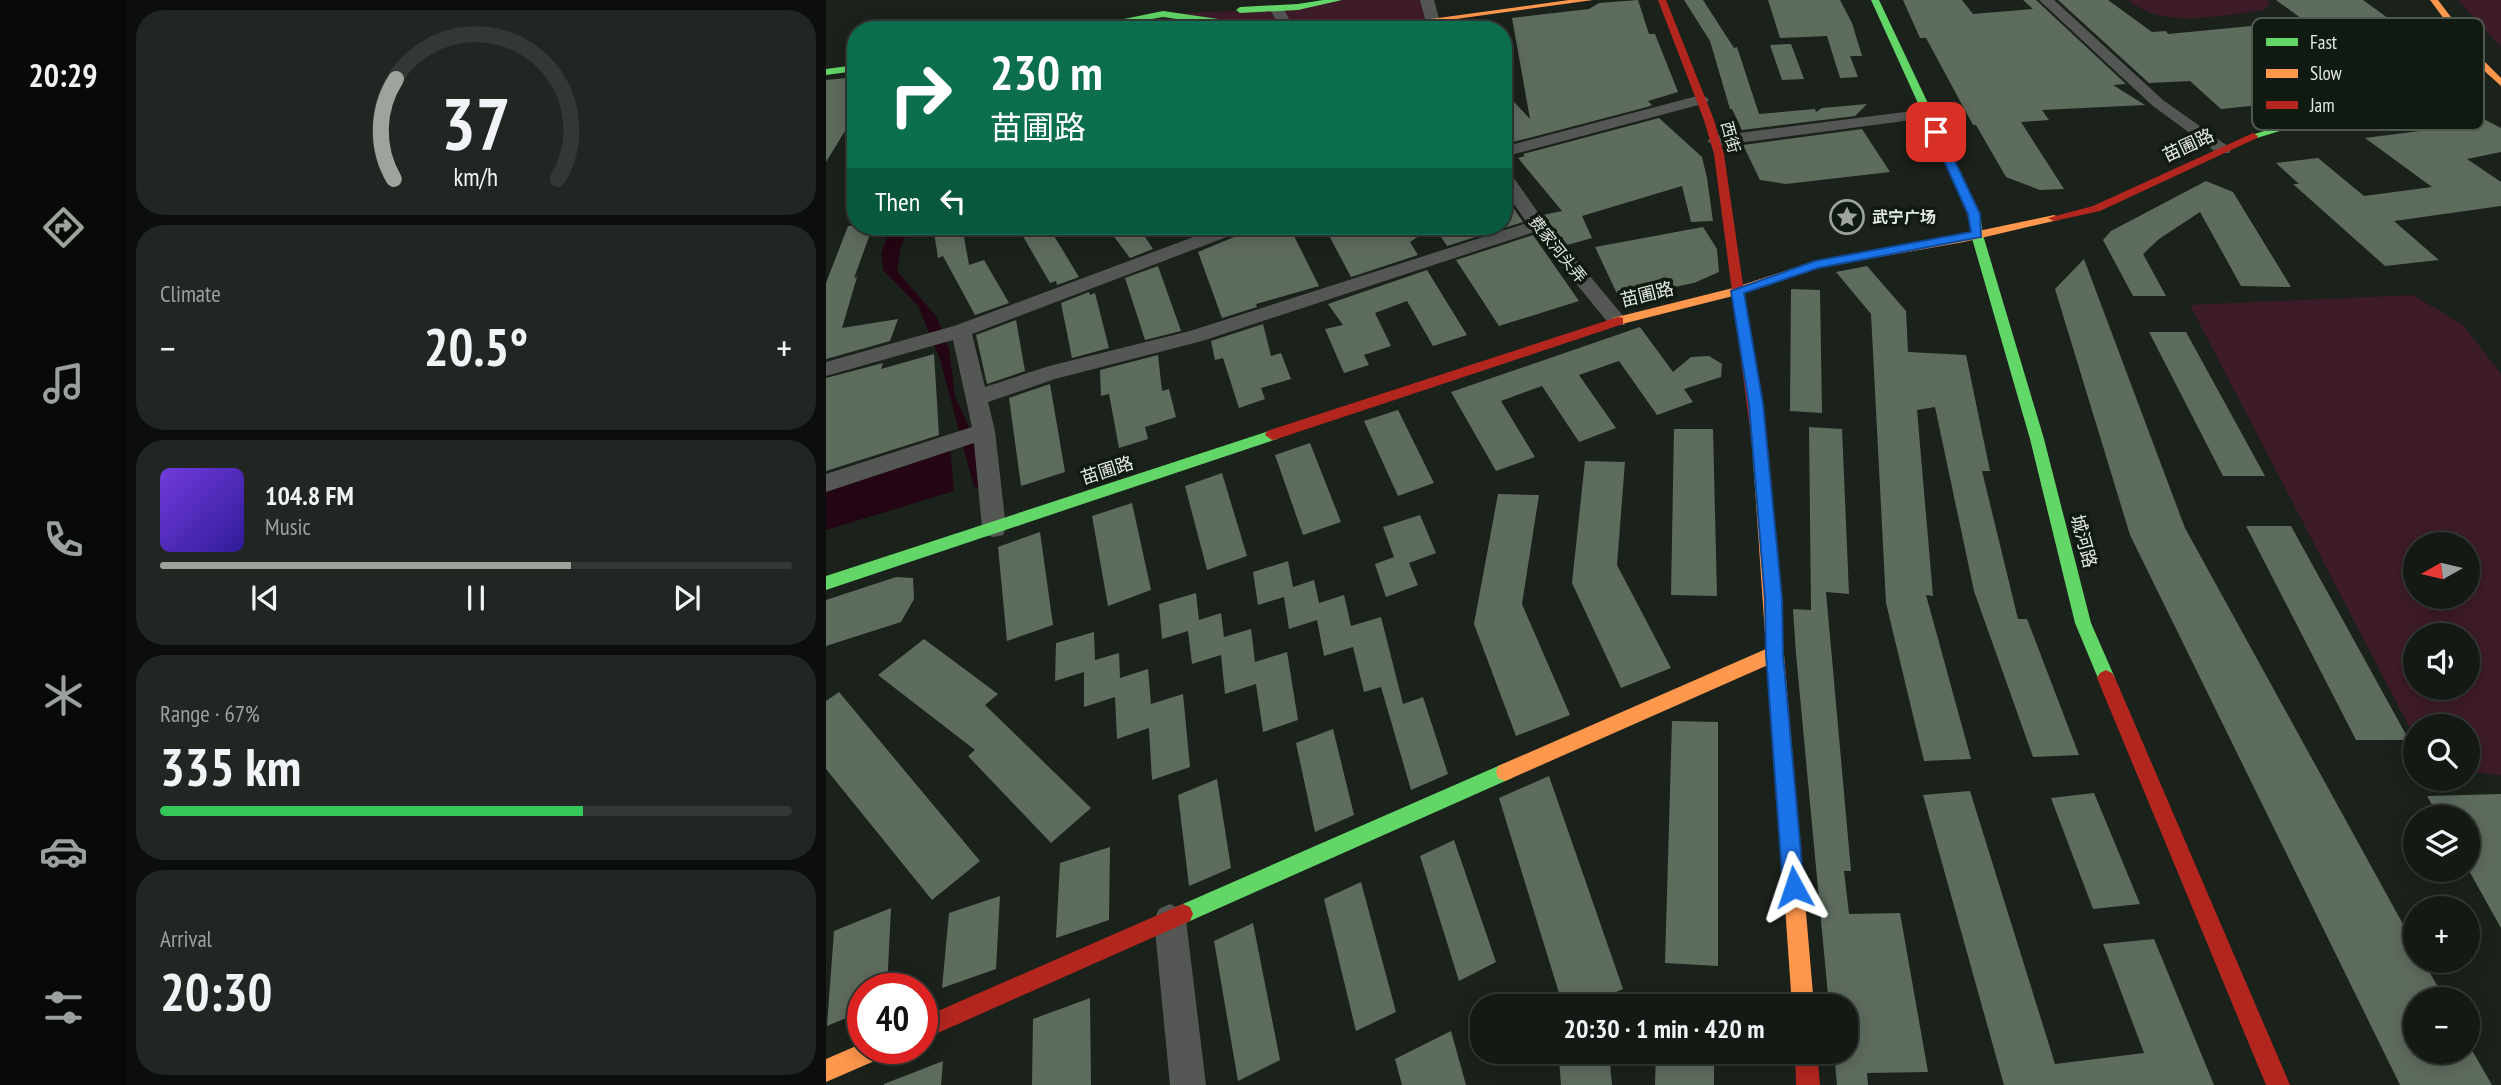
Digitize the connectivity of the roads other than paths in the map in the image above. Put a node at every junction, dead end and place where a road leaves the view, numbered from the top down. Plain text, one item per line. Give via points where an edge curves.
1 (1338, 0) edge
2 (1427, 0) edge
3 (1589, 0) edge
4 (1662, 0) edge
5 (1875, 0) edge
6 (2046, 0) edge
7 (2434, 0) edge
8 (1162, 7) edge
9 (1278, 9) junction
10 (2448, 18) edge
11 (1108, 21) edge
12 (1230, 21) edge
13 (1284, 21) edge
14 (1434, 21) edge
15 (1460, 21) edge
16 (2484, 68) edge
17 (847, 69) edge
18 (826, 72) edge
19 (2501, 83) edge
20 (1701, 100) junction
21 (1928, 114) junction
22 (2269, 130) edge
23 (1715, 141) junction
24 (1512, 150) edge
25 (2223, 150) junction
26 (1512, 188) edge
27 (1538, 225) junction
28 (1512, 233) edge
29 (1215, 235) edge
30 (1507, 235) edge
31 (1977, 235) junction
32 (1737, 291) junction
33 (1617, 321) junction
34 (961, 331) junction
35 (826, 369) edge
36 (976, 398) junction
37 (984, 432) junction
38 (826, 483) edge
39 (994, 528) junction
40 (826, 583) edge
41 (1774, 654) junction
42 (1170, 920) junction
43 (1802, 994) edge
44 (938, 1022) edge
45 (847, 1062) edge
46 (1807, 1064) edge
47 (826, 1071) edge
48 (1188, 1085) edge
49 (1808, 1085) edge
50 (2278, 1085) edge

1 - 9 street
2 - 14 street
3 - 15 street
4 - 20 street, 西街
5 - 21 street, 城河路
6 - 25 street via 2158,103
7 - 10 street
8 - 9 street
8 - 11 street
8 - 12 street
9 - 13 street
16 - 19 street
17 - 18 street
20 - 23 street, 西街
20 - 24 street
21 - 23 street
21 - 31 street, 城河路 via 1974,214
22 - 25 street, 苗圃路
23 - 32 street, 西街
25 - 31 street, 苗圃路 via 2096,209
26 - 27 street, 费家河头弄
27 - 28 street
27 - 33 street, 费家河头弄
29 - 34 street
30 - 36 street via 1195,336 1049,373
31 - 32 street, 苗圃路 via 1815,265
31 - 50 street, 城河路 via 2037,439 2083,623
32 - 33 street, 苗圃路
32 - 41 street, 西街 via 1756,404 1774,599
33 - 39 street, 苗圃路
34 - 35 street
34 - 36 street
36 - 37 street
37 - 38 street
37 - 39 street
39 - 40 street, 苗圃路
41 - 42 street
41 - 43 street, 西街
42 - 44 street
42 - 48 street
45 - 47 street
46 - 49 street

